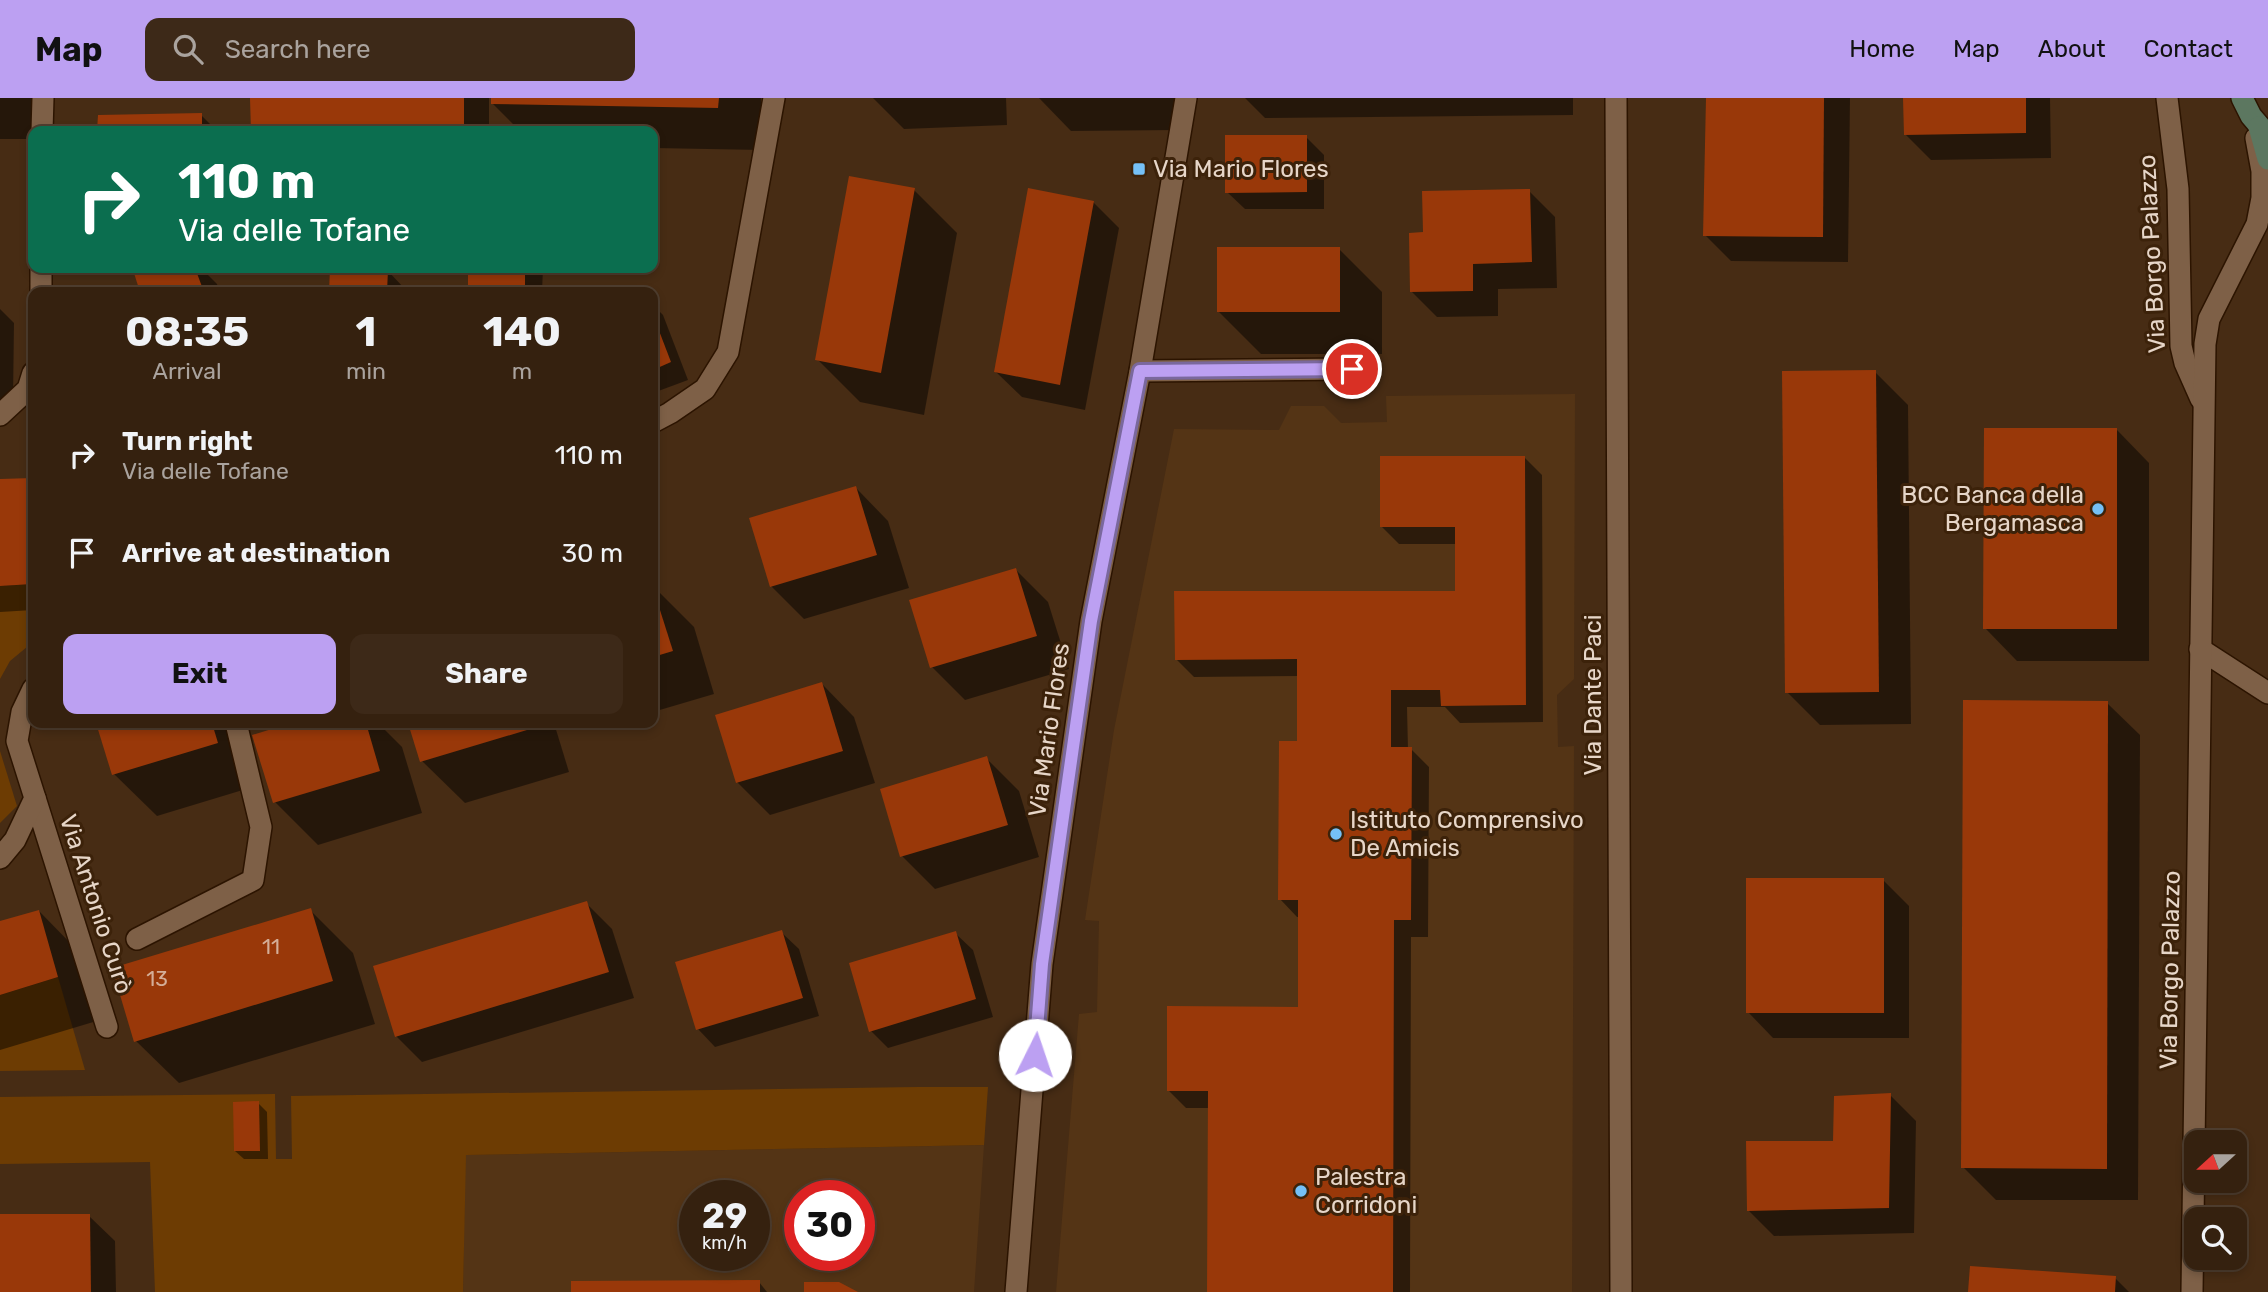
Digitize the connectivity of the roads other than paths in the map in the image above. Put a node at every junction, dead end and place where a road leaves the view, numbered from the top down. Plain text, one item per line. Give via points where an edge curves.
1 (43, 98) edge
2 (774, 98) edge
3 (1186, 98) edge
4 (1616, 98) edge
5 (2167, 98) edge
6 (2255, 119) edge
7 (42, 126) edge
8 (2268, 159) edge
9 (1352, 369) dead end
10 (1140, 371) junction
11 (28, 389) edge
12 (2203, 404) junction
13 (0, 415) edge
14 (658, 419) edge
15 (2200, 649) junction
16 (2268, 694) edge
17 (28, 699) edge
18 (237, 728) edge
19 (35, 798) junction
20 (0, 858) edge
21 (137, 939) dead end
22 (107, 1027) dead end
23 (1017, 1292) edge
24 (1621, 1292) edge
25 (2192, 1292) edge

1 - 7 street
2 - 14 street via 728,352 705,389
3 - 10 street, Via Mario Flores
4 - 24 street, Via Dante Paci
5 - 12 street, Via Borgo Palazzo via 2178,189 2181,346
6 - 8 main road, Via Borgo Palazzo
6 - 12 street, Via Borgo Palazzo via 2262,171 2258,224 2209,319
9 - 10 street
10 - 23 street, Via Mario Flores via 1091,621 1042,964
11 - 13 street
12 - 15 street, Via Borgo Palazzo
15 - 16 street
15 - 25 street, Via Borgo Palazzo
17 - 19 street, Via Antonio Curò via 17,741
18 - 21 street via 261,827 253,880
19 - 20 street, Via Antonio Curò via 15,840
19 - 22 street, Via Antonio Curò

